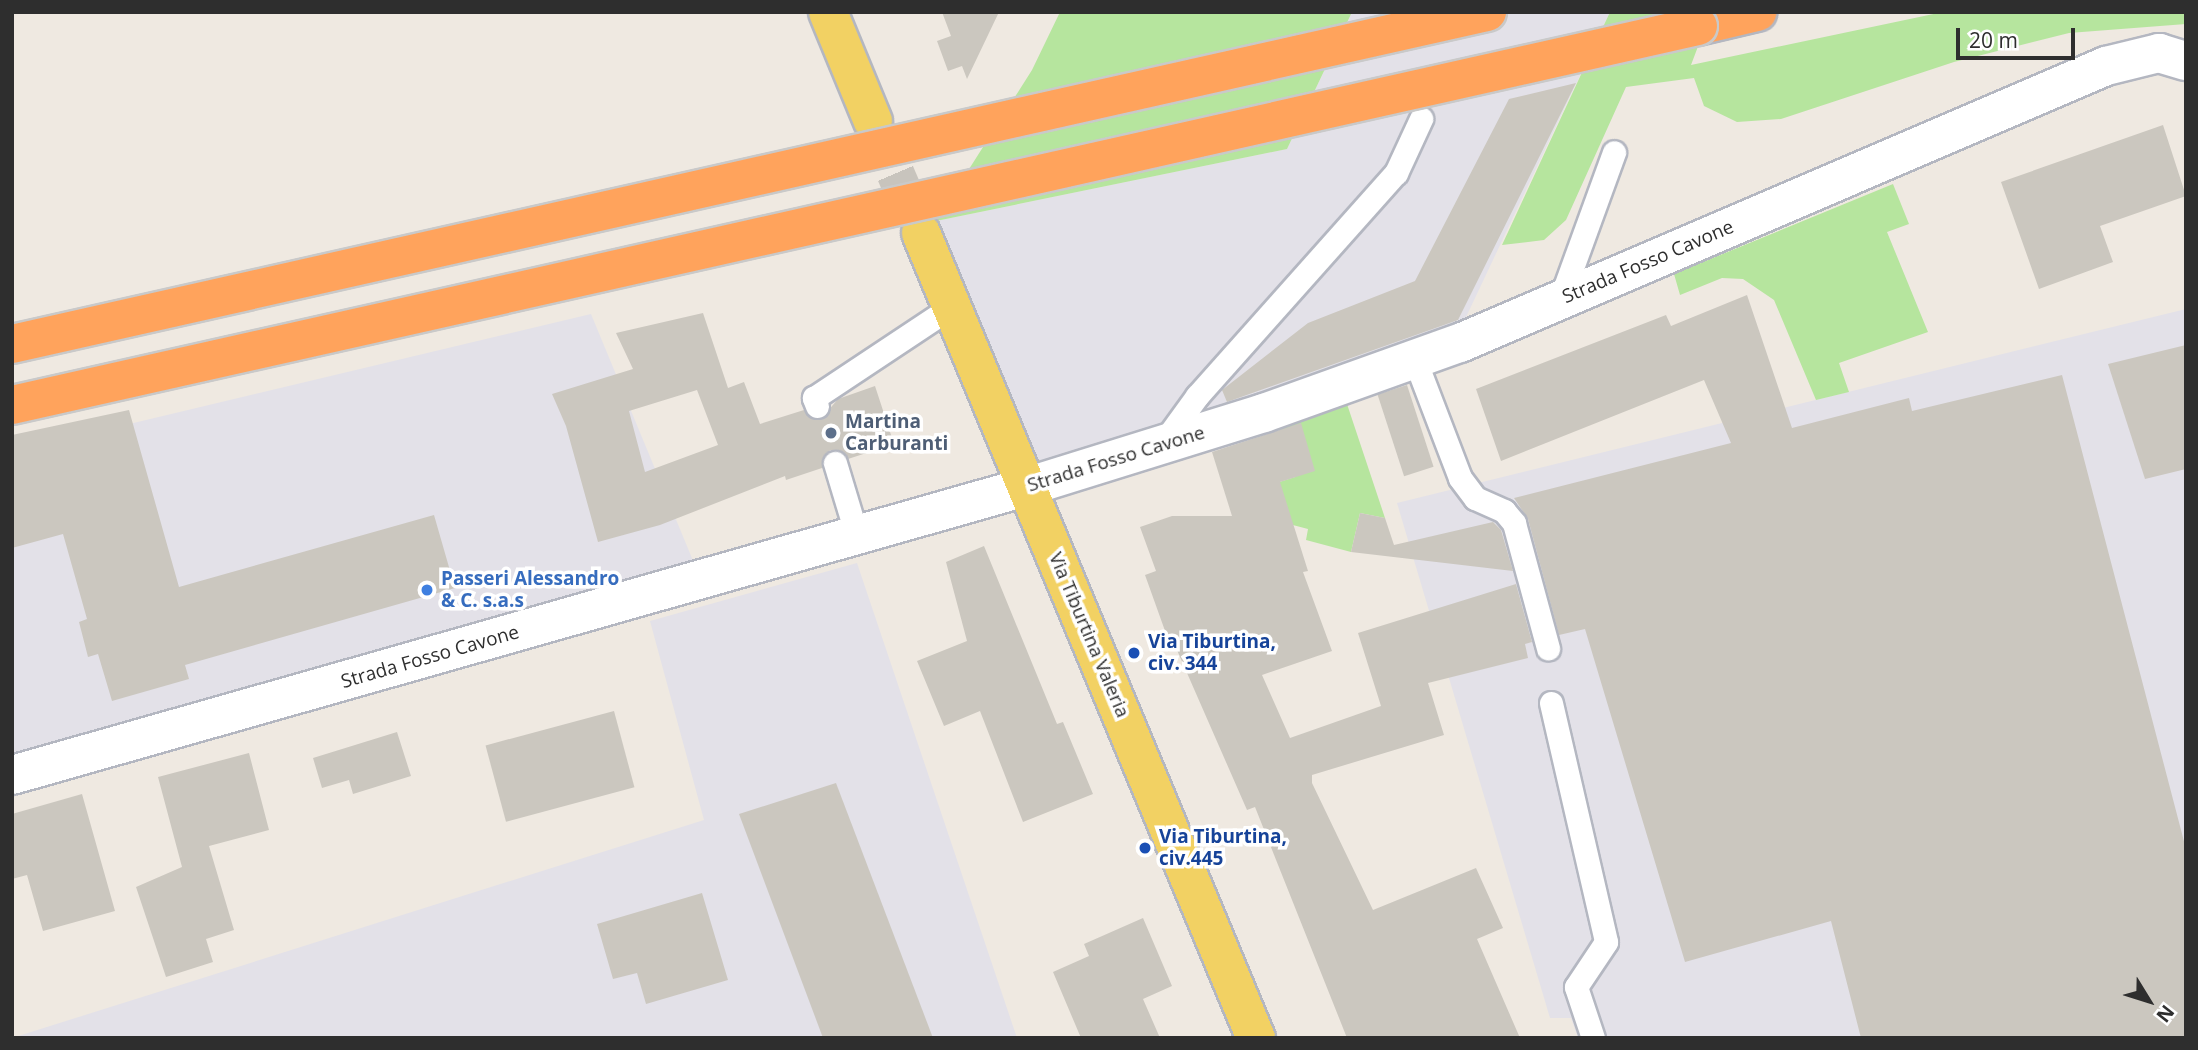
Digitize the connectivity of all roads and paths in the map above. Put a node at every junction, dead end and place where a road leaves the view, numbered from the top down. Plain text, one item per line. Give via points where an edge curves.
1 (828, 12) edge
2 (1487, 12) edge
3 (1757, 12) edge
4 (2186, 61) edge
5 (1421, 119) dead end
6 (873, 121) tunnel mouth
7 (1614, 152) dead end
8 (921, 233) tunnel mouth
9 (1561, 298) junction
10 (951, 307) junction
11 (12, 344) edge
12 (1415, 360) junction
13 (12, 405) edge
14 (817, 406) dead end
15 (1163, 443) junction
16 (835, 463) dead end
17 (1026, 487) junction
18 (857, 536) junction
19 (1548, 649) dead end
20 (1551, 703) dead end
21 (12, 775) edge
22 (1256, 1038) edge
23 (1593, 1038) edge

1 - 6 main road
2 - 11 highway, bridge
3 - 13 highway, bridge
4 - 9 street, Strada Fosso Cavone via 2159,53 2106,66
5 - 15 lane via 1396,173 1197,396
7 - 9 lane
8 - 10 main road, Via Tiburtina Valeria
9 - 12 street, Strada Fosso Cavone
10 - 14 lane via 814,398
10 - 17 main road, Via Tiburtina Valeria
12 - 15 street, Strada Fosso Cavone
12 - 19 lane via 1460,478 1475,498 1504,511 1514,523
15 - 17 street, Strada Fosso Cavone
16 - 18 lane
17 - 18 street, Strada Fosso Cavone
17 - 22 main road, Via Tiburtina Valeria
18 - 21 street, Strada Fosso Cavone
20 - 23 lane via 1606,942 1576,986

